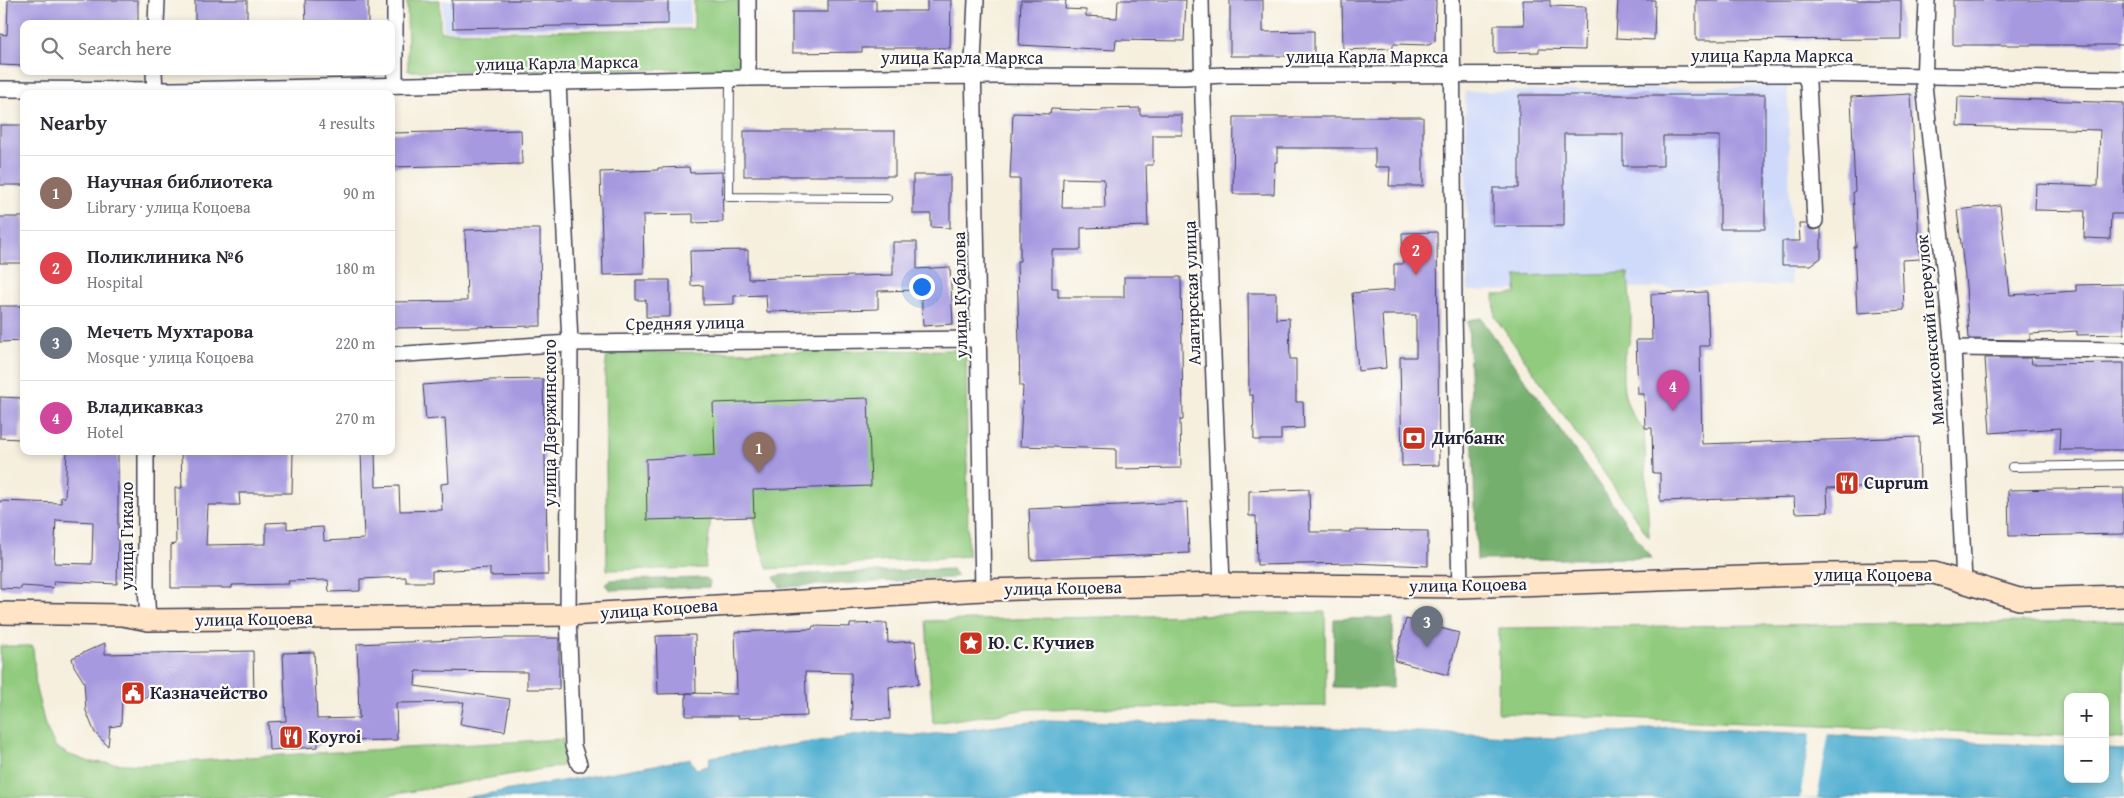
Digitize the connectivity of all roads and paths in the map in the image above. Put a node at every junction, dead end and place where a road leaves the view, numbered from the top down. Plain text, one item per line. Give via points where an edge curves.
1 (156, 0) edge
2 (395, 0) edge
3 (748, 0) edge
4 (976, 0) edge
5 (1201, 0) edge
6 (1452, 0) edge
7 (1927, 0) edge
8 (156, 20) edge
9 (1804, 74) junction
10 (154, 75) edge
11 (974, 76) junction
12 (1202, 76) junction
13 (1452, 76) junction
14 (1924, 76) junction
15 (748, 78) junction
16 (730, 79) junction
17 (2124, 79) edge
18 (558, 82) junction
19 (395, 85) junction
20 (0, 89) edge
21 (78, 90) edge
22 (155, 90) edge
23 (195, 90) edge
24 (887, 198) dead end
25 (1815, 221) dead end
26 (980, 339) junction
27 (570, 343) junction
28 (1953, 348) junction
29 (2124, 350) edge
30 (395, 355) edge
31 (146, 455) edge
32 (2124, 465) edge
33 (2012, 467) dead end
34 (1964, 582) junction
35 (1222, 584) junction
36 (1460, 587) junction
37 (983, 590) junction
38 (2124, 596) edge
39 (0, 613) edge
40 (568, 615) junction
41 (148, 620) junction
42 (579, 764) dead end

1 - 8 street
2 - 19 street
3 - 15 street
4 - 11 street, улица Кубалова
5 - 12 street, Алагирская улица
6 - 13 street
7 - 14 street
9 - 13 street, улица Карла Маркса
9 - 14 street, улица Карла Маркса
9 - 25 street via 1808,83
10 - 22 street
11 - 12 street, улица Карла Маркса
11 - 15 street, улица Карла Маркса
11 - 26 street, улица Кубалова
12 - 13 street, улица Карла Маркса
12 - 35 street, Алагирская улица
13 - 36 street
14 - 17 street, улица Карла Маркса
14 - 28 street, Мамисонский переулок
15 - 16 street, улица Карла Маркса
16 - 18 street, улица Карла Маркса
16 - 24 lane via 729,197
18 - 19 street, улица Карла Маркса
18 - 27 street, улица Дзержинского
19 - 23 street, улица Карла Маркса
20 - 21 street, улица Карла Маркса
26 - 27 street, Средняя улица
26 - 37 street, улица Кубалова
27 - 30 street, Средняя улица
27 - 40 street, улица Дзержинского
28 - 29 street
28 - 34 street, Мамисонский переулок
31 - 41 street, улица Гикало
32 - 33 lane
34 - 36 street, улица Коцоева via 1934,573
34 - 38 street, улица Коцоева via 2019,599
35 - 36 street, улица Коцоева
35 - 37 street, улица Коцоева
37 - 40 street, улица Коцоева
39 - 41 street, улица Коцоева via 122,615
40 - 41 street, улица Коцоева
40 - 42 street, улица Дзержинского via 573,746

